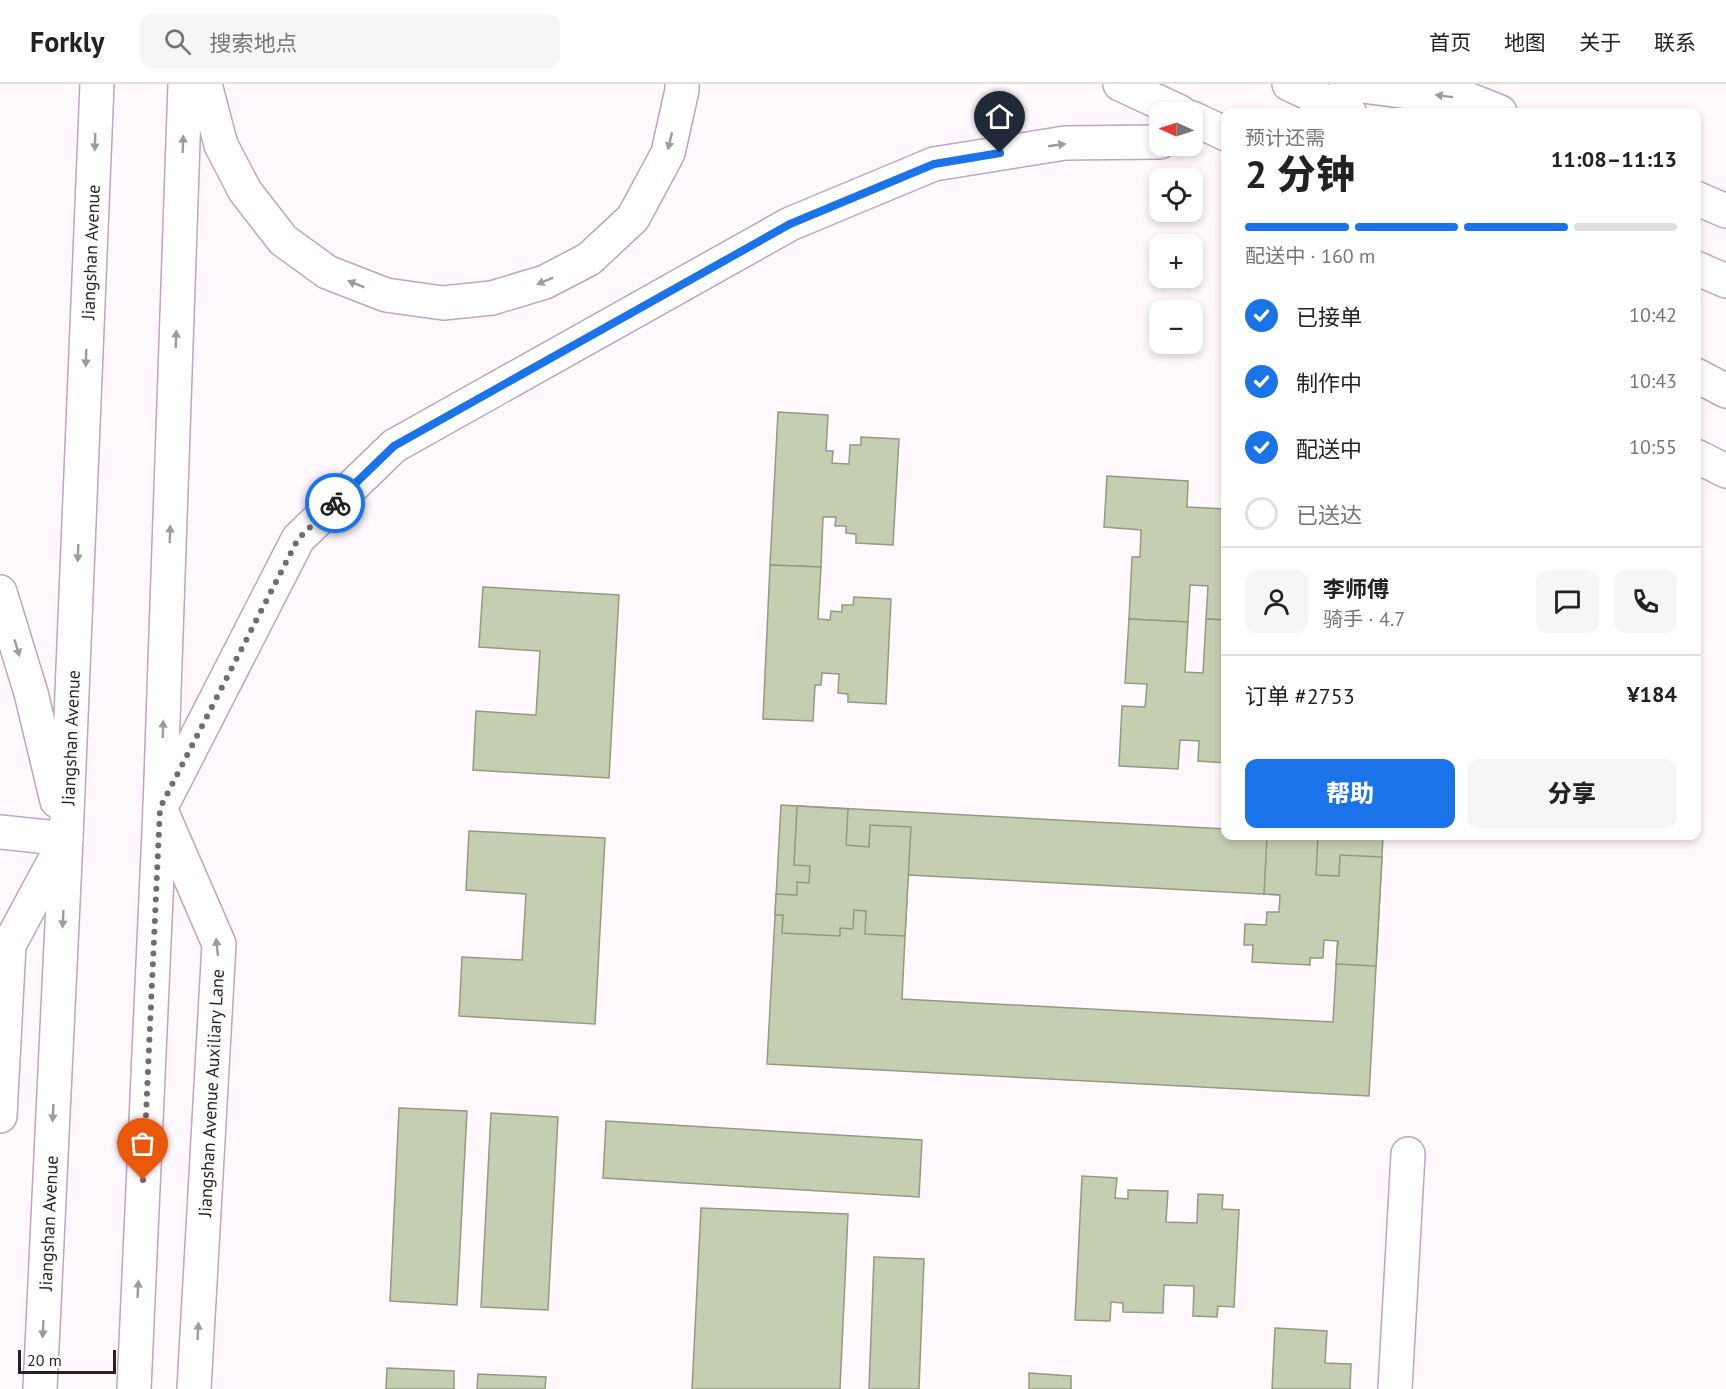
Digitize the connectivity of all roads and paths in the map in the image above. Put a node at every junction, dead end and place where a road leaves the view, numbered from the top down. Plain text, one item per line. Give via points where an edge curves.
1 (97, 84) edge
2 (185, 84) edge
3 (205, 84) edge
4 (682, 84) edge
5 (1120, 84) edge
6 (1289, 84) edge
7 (1347, 84) edge
8 (1159, 102) edge
9 (1340, 108) edge
10 (1490, 108) edge
11 (1203, 123) edge
12 (1221, 132) edge
13 (1221, 140) edge
14 (1203, 141) edge
15 (1149, 142) edge
16 (1701, 200) edge
17 (1726, 211) edge
18 (1701, 270) edge
19 (1726, 281) edge
20 (1701, 378) edge
21 (1726, 391) edge
22 (1701, 458) edge
23 (1726, 471) edge
24 (0, 592) edge
25 (160, 808) junction
26 (0, 832) edge
27 (66, 839) junction
28 (5, 944) edge
29 (0, 1116) edge
30 (1408, 1154) dead end
31 (40, 1389) edge
32 (134, 1389) edge
33 (195, 1389) edge
34 (1395, 1389) edge

1 -> 27 main road, Jiangshan Avenue
25 -> 2 main road
4 -> 3 main road via 668,153 633,218 607,243 589,259 545,282 492,298 443,303 386,295 327,272 283,240 245,191 221,145
5 - 8 main road
6 - 9 main road
10 -> 7 main road via 1470,100
11 - 12 main road
13 - 14 main road
25 -> 15 main road via 298,539 394,446 790,224 934,164 1065,143
16 - 17 main road
18 - 19 main road
20 - 21 main road
22 - 23 main road
24 -> 27 main road via 32,693
32 -> 25 main road
33 -> 25 main road, Jiangshan Avenue Auxiliary Lane via 219,944
26 - 27 main road
27 - 28 main road
27 -> 31 main road, Jiangshan Avenue
28 - 29 main road
30 - 34 main road

